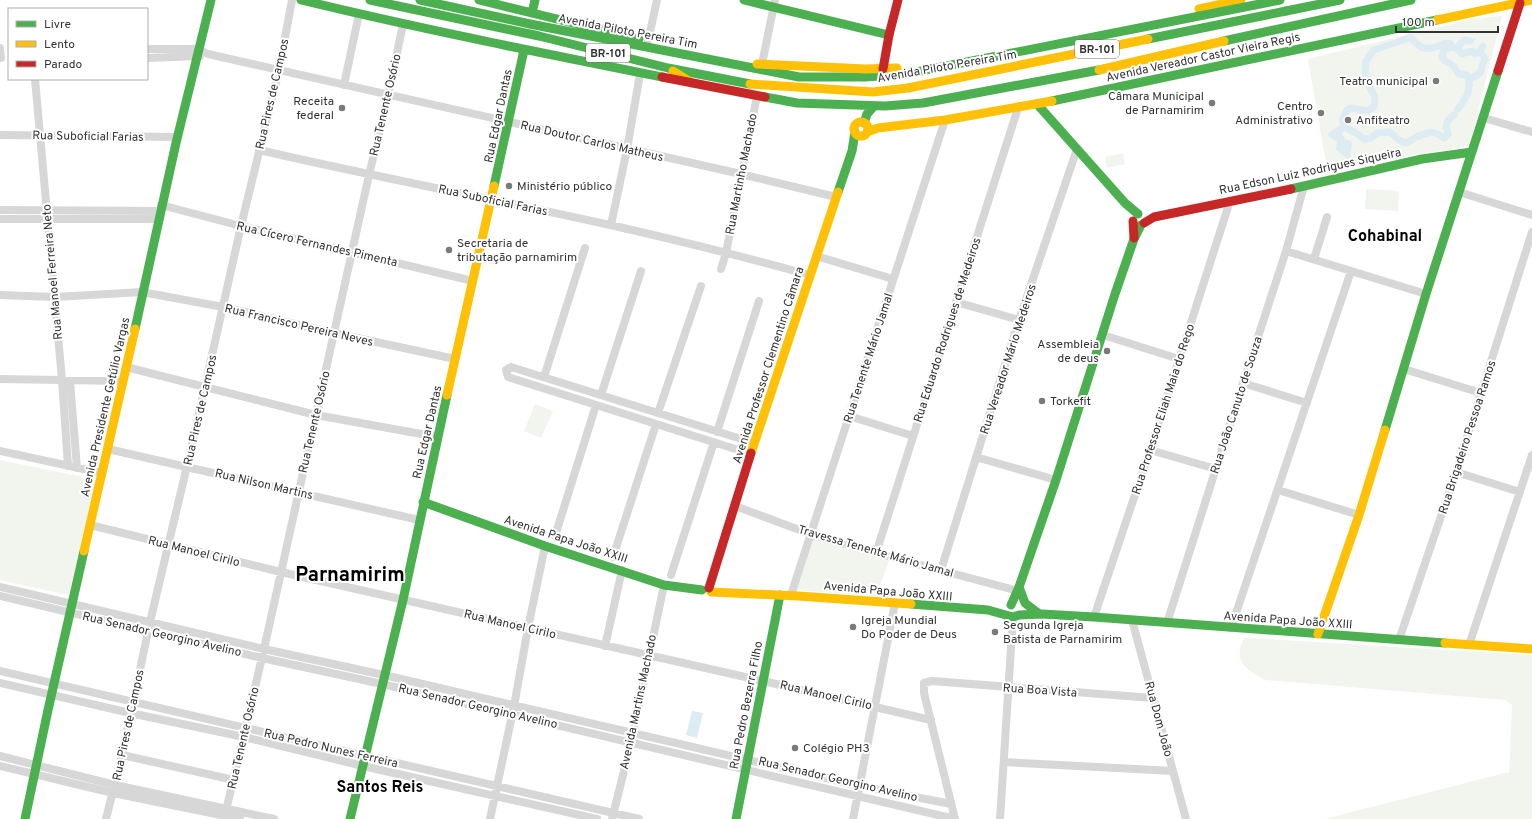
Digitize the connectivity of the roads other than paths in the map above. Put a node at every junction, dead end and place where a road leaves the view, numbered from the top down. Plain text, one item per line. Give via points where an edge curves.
1 (211, 0) edge
2 (292, 0) edge
3 (301, 0) edge
4 (370, 0) edge
5 (420, 0) edge
6 (479, 0) edge
7 (535, 0) edge
8 (658, 0) edge
9 (744, 0) edge
10 (898, 0) edge
11 (1241, 0) edge
12 (1280, 0) edge
13 (1340, 0) edge
14 (1411, 0) edge
15 (1532, 0) edge
16 (1520, 3) junction
17 (775, 4) edge
18 (1499, 7) junction
19 (532, 13) junction
20 (359, 14) junction
21 (403, 24) junction
22 (1511, 29) junction
23 (889, 35) junction
24 (1064, 39) junction
25 (648, 41) junction
26 (1035, 45) junction
27 (0, 48) edge
28 (148, 49) edge
29 (524, 50) junction
30 (197, 53) junction
31 (3, 58) edge
32 (148, 58) edge
33 (762, 64) junction
34 (668, 68) junction
35 (883, 69) junction
36 (279, 70) junction
37 (640, 74) junction
38 (1075, 75) junction
39 (35, 80) edge
40 (1043, 81) junction
41 (692, 83) junction
42 (344, 85) junction
43 (388, 96) junction
44 (757, 96) junction
45 (1063, 98) junction
46 (1037, 104) junction
47 (843, 105) junction
48 (874, 106) junction
49 (1018, 108) junction
50 (1484, 118) junction
51 (945, 120) junction
52 (509, 122) junction
53 (1055, 123) junction
54 (862, 129) junction
55 (1532, 132) edge
56 (0, 135) edge
57 (41, 135) junction
58 (177, 137) junction
59 (1077, 149) junction
60 (259, 150) junction
61 (627, 150) junction
62 (1472, 152) junction
63 (741, 174) junction
64 (369, 175) junction
65 (1304, 186) junction
66 (1460, 192) junction
67 (836, 197) junction
68 (491, 199) junction
69 (1230, 201) junction
70 (0, 210) edge
71 (160, 212) junction
72 (1532, 215) edge
73 (47, 216) junction
74 (1327, 217) dead end
75 (0, 219) edge
76 (1139, 219) junction
77 (611, 225) junction
78 (241, 226) junction
79 (1532, 232) edge
80 (585, 248) dead end
81 (1286, 251) junction
82 (352, 253) junction
83 (726, 253) junction
84 (816, 256) junction
85 (1314, 259) junction
86 (721, 269) dead end
87 (641, 271) dead end
88 (1351, 271) junction
89 (810, 275) junction
90 (893, 279) junction
91 (473, 281) junction
92 (701, 286) dead end
93 (142, 292) junction
94 (1426, 294) junction
95 (0, 295) edge
96 (54, 297) junction
97 (760, 301) dead end
98 (956, 302) junction
99 (223, 307) junction
100 (1019, 320) junction
101 (334, 333) junction
102 (1103, 335) junction
103 (455, 359) junction
104 (1179, 359) junction
105 (126, 367) junction
106 (1404, 369) junction
107 (521, 370) junction
108 (544, 377) junction
109 (0, 379) edge
110 (66, 380) junction
111 (518, 380) junction
112 (123, 381) junction
113 (1243, 382) junction
114 (205, 386) junction
115 (578, 388) junction
116 (1481, 393) junction
117 (601, 395) junction
118 (574, 398) junction
119 (1307, 403) junction
120 (596, 405) junction
121 (635, 406) junction
122 (658, 413) junction
123 (316, 415) junction
124 (632, 416) junction
125 (849, 416) junction
126 (656, 424) junction
127 (694, 424) junction
128 (717, 432) junction
129 (690, 435) junction
130 (913, 436) junction
131 (438, 437) junction
132 (714, 442) junction
133 (754, 443) junction
134 (108, 449) junction
135 (1150, 450) junction
136 (0, 451) edge
137 (751, 454) junction
138 (1532, 455) edge
139 (976, 457) junction
140 (68, 466) junction
141 (187, 466) junction
142 (77, 468) junction
143 (1216, 469) junction
144 (1456, 472) junction
145 (102, 473) junction
146 (1056, 480) junction
147 (1278, 490) junction
148 (298, 492) junction
149 (1520, 492) junction
150 (423, 502) junction
151 (735, 506) junction
152 (1359, 515) junction
153 (419, 520) junction
154 (90, 525) junction
155 (810, 534) junction
156 (555, 536) dead end
157 (169, 545) junction
158 (545, 546) junction
159 (876, 553) junction
160 (613, 557) dead end
161 (622, 570) junction
162 (941, 570) junction
163 (281, 572) junction
164 (671, 575) dead end
165 (664, 584) junction
166 (0, 587) edge
167 (1019, 589) junction
168 (708, 590) junction
169 (780, 595) junction
170 (791, 595) junction
171 (0, 596) edge
172 (403, 600) junction
173 (72, 603) junction
174 (895, 603) junction
175 (1014, 610) junction
176 (70, 613) junction
177 (1040, 614) junction
178 (1094, 617) junction
179 (1132, 620) junction
180 (150, 622) junction
181 (1167, 623) junction
182 (528, 628) junction
183 (1231, 628) junction
184 (148, 631) junction
185 (1318, 634) junction
186 (1399, 640) junction
187 (1469, 645) junction
188 (605, 646) junction
189 (264, 649) junction
190 (1532, 649) edge
191 (648, 656) junction
192 (262, 658) junction
193 (0, 671) edge
194 (383, 680) junction
195 (763, 681) junction
196 (0, 683) edge
197 (54, 683) junction
198 (1008, 687) junction
199 (52, 695) junction
200 (1153, 698) junction
201 (133, 702) junction
202 (875, 707) junction
203 (513, 710) junction
204 (130, 713) junction
205 (931, 720) junction
206 (246, 728) junction
207 (633, 732) junction
208 (244, 737) junction
209 (631, 743) junction
210 (122, 755) junction
211 (0, 756) edge
212 (748, 759) junction
213 (364, 761) junction
214 (1004, 762) junction
215 (36, 765) junction
216 (0, 766) edge
217 (746, 770) junction
218 (1173, 771) junction
219 (34, 774) junction
220 (234, 780) junction
221 (497, 785) junction
222 (860, 786) junction
223 (114, 789) junction
224 (494, 796) junction
225 (858, 796) junction
226 (951, 804) junction
227 (225, 814) edge
228 (612, 816) edge
229 (25, 819) edge
230 (106, 819) edge
231 (240, 819) edge
232 (274, 819) edge
233 (350, 819) edge
234 (490, 819) edge
235 (597, 819) edge
236 (640, 819) edge
237 (736, 819) edge
238 (853, 819) edge
239 (955, 819) edge
240 (1000, 819) edge
241 (1186, 819) edge

1 - 30 main road, Avenida Presidente Getúlio Vargas
2 - 36 street, Rua Pires de Campos
3 - 20 main road
4 - 34 main road, Avenida Piloto Pereira Tim / BR-101 via 531,34
5 - 12 main road, Avenida Piloto Pereira Tim / BR-101, bridge via 799,77 906,74
6 - 19 main road
7 - 19 main road
8 - 25 street
9 - 17 main road
10 - 23 main road
11 - 24 main road
13 - 34 main road, Avenida Piloto Pereira Tim / BR-101, bridge via 908,88 873,92 767,87
14 - 38 main road
15 - 16 main road, Avenida Vereador Castor Vieira Regis
16 - 18 main road, Avenida Vereador Castor Vieira Regis
16 - 22 main road
17 - 23 main road
17 - 33 street
18 - 22 main road via 1508,16
18 - 45 main road, Avenida Vereador Castor Vieira Regis
19 - 25 main road
20 - 21 main road
20 - 42 street
21 - 29 main road
21 - 43 street, Rua Tenente Osório
22 - 50 main road
23 - 35 main road
24 - 26 main road
24 - 38 main road via 1060,52 1063,64
25 - 33 main road
26 - 35 main road via 953,62
26 - 40 main road via 1045,51 1050,66 1049,75
27 - 31 street
28 - 30 street, Rua Doutor Carlos Matheus
29 - 37 main road
29 - 52 main road, Rua Edgar Dantas
30 - 32 street, Rua Doutor Carlos Matheus
30 - 36 street, Rua Doutor Carlos Matheus
30 - 58 main road, Avenida Presidente Getúlio Vargas
33 - 35 main road
34 - 41 main road
36 - 42 street, Rua Doutor Carlos Matheus
36 - 60 street, Rua Pires de Campos
37 - 41 main road
37 - 61 street
38 - 40 main road
39 - 57 street, Rua Manoel Ferreira Neto
40 - 48 main road via 923,103
41 - 44 main road
42 - 43 street, Rua Doutor Carlos Matheus
43 - 52 street, Rua Doutor Carlos Matheus
43 - 64 street, Rua Tenente Osório
44 - 47 main road via 797,103
44 - 63 street, Rua Martinho Machado
45 - 46 main road, Avenida Vereador Castor Vieira Regis
45 - 53 main road via 1056,109
46 - 49 main road, Avenida Vereador Castor Vieira Regis
46 - 53 main road
47 - 48 main road
47 - 54 main road via 855,112
48 - 54 main road, Avenida Professor Clementino Câmara via 867,114
49 - 51 main road, Avenida Vereador Castor Vieira Regis
49 - 98 street, Rua Eduardo Rodrigues de Medeiros
50 - 55 street
50 - 62 main road
51 - 54 main road, Avenida Vereador Castor Vieira Regis
51 - 90 street, Rua Tenente Mário Jamal
52 - 61 street, Rua Doutor Carlos Matheus
52 - 68 main road, Rua Edgar Dantas
53 - 59 main road
54 - 67 main road, Avenida Professor Clementino Câmara
56 - 57 street, Rua Suboficial Farias
57 - 58 street, Rua Suboficial Farias
57 - 73 street, Rua Manoel Ferreira Neto
58 - 71 main road, Avenida Presidente Getúlio Vargas
59 - 76 main road
59 - 100 street, Rua Vereador Mário Medeiros
60 - 64 street, Rua Suboficial Farias
60 - 78 street, Rua Pires de Campos
61 - 63 street, Rua Doutor Carlos Matheus
61 - 77 street
62 - 65 main road, Rua Edson Luiz Rodrigues Siqueira via 1422,159
62 - 66 main road
63 - 67 street, Rua Doutor Carlos Matheus
63 - 83 street, Rua Martinho Machado
64 - 68 street, Rua Suboficial Farias
64 - 82 street, Rua Tenente Osório
65 - 69 main road, Rua Edson Luiz Rodrigues Siqueira
65 - 81 street, Rua João Canuto de Souza
66 - 72 street
66 - 94 main road
67 - 84 main road, Avenida Professor Clementino Câmara
68 - 77 street, Rua Suboficial Farias
68 - 91 main road, Rua Edgar Dantas
69 - 76 main road, Rua Edson Luiz Rodrigues Siqueira
69 - 104 street, Rua Professor Eliah Maia do Rego
70 - 73 street, Rua Cícero Fernandes Pimenta
71 - 73 street, Rua Cícero Fernandes Pimenta
71 - 78 street, Rua Cícero Fernandes Pimenta
71 - 93 main road, Avenida Presidente Getúlio Vargas
73 - 75 street, Rua Cícero Fernandes Pimenta
73 - 96 street, Rua Manoel Ferreira Neto
74 - 85 street
76 - 102 main road
77 - 83 street, Rua Suboficial Farias
78 - 82 street, Rua Cícero Fernandes Pimenta
78 - 99 street, Rua Pires de Campos
79 - 116 street, Rua Brigadeiro Pessoa Ramos
80 - 108 street
81 - 85 street
81 - 113 street, Rua João Canuto de Souza
82 - 91 street, Rua Cícero Fernandes Pimenta
82 - 101 street, Rua Tenente Osório
83 - 86 street
83 - 89 street, Rua Suboficial Farias
84 - 89 main road, Avenida Professor Clementino Câmara
84 - 90 street
85 - 88 street
87 - 117 street
88 - 94 street
88 - 119 street
89 - 133 main road, Avenida Professor Clementino Câmara
90 - 125 street, Rua Tenente Mário Jamal
91 - 103 main road, Rua Edgar Dantas
92 - 122 street
93 - 96 street, Rua Francisco Pereira Neves
93 - 99 street, Rua Francisco Pereira Neves
93 - 105 main road, Avenida Presidente Getúlio Vargas
94 - 106 main road
95 - 96 street, Rua Francisco Pereira Neves
96 - 110 street, Rua Manoel Ferreira Neto
97 - 128 street
98 - 100 street
98 - 130 street, Rua Eduardo Rodrigues de Medeiros
99 - 101 street, Rua Francisco Pereira Neves
99 - 114 street, Rua Pires de Campos
100 - 139 street, Rua Vereador Mário Medeiros
101 - 103 street, Rua Francisco Pereira Neves
101 - 123 street, Rua Tenente Osório
102 - 104 street
102 - 146 main road
103 - 131 main road, Rua Edgar Dantas
104 - 135 street, Rua Professor Eliah Maia do Rego
105 - 112 main road, Avenida Presidente Getúlio Vargas
105 - 114 street
106 - 116 street
106 - 152 main road
107 - 108 street
107 - 111 street
107 - 111 street via 511,367 506,370 508,377
108 - 115 street
109 - 110 street
110 - 112 street
110 - 140 street, Rua Manoel Ferreira Neto
110 - 142 street, Rua Manoel Ferreira Neto
111 - 118 street
112 - 134 main road, Avenida Presidente Getúlio Vargas
113 - 119 street
113 - 143 street, Rua João Canuto de Souza
114 - 123 street
114 - 141 street, Rua Pires de Campos
115 - 117 street
115 - 118 street
116 - 144 street, Rua Brigadeiro Pessoa Ramos
117 - 121 street
118 - 120 street
119 - 147 street
120 - 124 street
120 - 156 street
121 - 122 street
121 - 124 street
122 - 127 street
123 - 131 street
123 - 148 street, Rua Tenente Osório
124 - 126 street
125 - 130 street
125 - 155 street, Rua Tenente Mário Jamal
126 - 129 street
126 - 160 street
127 - 128 street
127 - 129 street
128 - 133 street
129 - 132 street
130 - 159 street, Rua Eduardo Rodrigues de Medeiros
131 - 150 main road, Rua Edgar Dantas
132 - 137 street
132 - 164 street
133 - 137 main road, Avenida Professor Clementino Câmara
134 - 141 street, Rua Nilson Martins
134 - 145 main road, Avenida Presidente Getúlio Vargas
135 - 143 street
135 - 178 street, Rua Professor Eliah Maia do Rego
136 - 140 street
137 - 151 main road, Avenida Professor Clementino Câmara
138 - 149 street
139 - 146 street
139 - 162 street, Rua Vereador Mário Medeiros
140 - 142 street
141 - 148 street, Rua Nilson Martins
141 - 157 street, Rua Pires de Campos
142 - 145 street
143 - 181 street, Rua João Canuto de Souza
144 - 149 street
144 - 186 street, Rua Brigadeiro Pessoa Ramos
145 - 154 main road, Avenida Presidente Getúlio Vargas
146 - 167 main road
147 - 152 street
147 - 183 street
148 - 153 street, Rua Nilson Martins
148 - 163 street, Rua Tenente Osório
149 - 187 street
150 - 153 main road, Rua Edgar Dantas
150 - 158 main road, Avenida Papa João XXIII
151 - 155 street, Travessa Tenente Mário Jamal
151 - 168 main road, Avenida Professor Clementino Câmara
152 - 185 main road
153 - 172 main road, Rua Edgar Dantas
154 - 157 street, Rua Manoel Cirilo
154 - 173 main road, Avenida Presidente Getúlio Vargas
155 - 159 street, Travessa Tenente Mário Jamal
155 - 170 street, Rua Tenente Mário Jamal
157 - 163 street, Rua Manoel Cirilo
157 - 180 street, Rua Pires de Campos
158 - 161 main road, Avenida Papa João XXIII
158 - 182 street
159 - 162 street, Travessa Tenente Mário Jamal
161 - 165 main road, Avenida Papa João XXIII
161 - 188 street
162 - 167 street, Travessa Tenente Mário Jamal
163 - 172 street, Rua Manoel Cirilo
163 - 189 street, Rua Tenente Osório
165 - 168 main road, Avenida Papa João XXIII
165 - 191 street, Avenida Martins Machado
166 - 173 street, Rua Senador Georgino Avelino
167 - 175 main road
167 - 177 main road via 1025,603
168 - 169 main road, Avenida Papa João XXIII
169 - 170 main road, Avenida Papa João XXIII
169 - 195 main road, Rua Pedro Bezerra Filho
170 - 174 main road, Avenida Papa João XXIII
171 - 176 street, Rua Senador Georgino Avelino
172 - 182 street, Rua Manoel Cirilo
172 - 194 main road, Rua Edgar Dantas
173 - 176 main road, Avenida Presidente Getúlio Vargas
173 - 180 street, Rua Senador Georgino Avelino
174 - 175 main road, Avenida Papa João XXIII via 990,612
174 - 202 street
175 - 177 main road, Avenida Papa João XXIII
175 - 198 street
176 - 184 street, Rua Senador Georgino Avelino
176 - 197 main road, Avenida Presidente Getúlio Vargas
177 - 178 main road, Avenida Papa João XXIII
178 - 179 main road, Avenida Papa João XXIII
179 - 181 main road, Avenida Papa João XXIII
179 - 200 street, Rua Dom João
180 - 184 street, Rua Pires de Campos
180 - 189 street, Rua Senador Georgino Avelino
181 - 183 main road, Avenida Papa João XXIII
182 - 188 street, Rua Manoel Cirilo
182 - 203 street
183 - 185 main road, Avenida Papa João XXIII
184 - 192 street, Rua Senador Georgino Avelino
184 - 201 street, Rua Pires de Campos
185 - 186 main road, Avenida Papa João XXIII
186 - 187 main road, Avenida Papa João XXIII
187 - 190 main road, Avenida Papa João XXIII
188 - 191 street, Rua Manoel Cirilo
189 - 192 street, Rua Tenente Osório
189 - 194 street, Rua Senador Georgino Avelino
191 - 195 street, Rua Manoel Cirilo
191 - 207 street, Avenida Martins Machado
192 - 194 street, Rua Senador Georgino Avelino
192 - 206 street, Rua Tenente Osório
193 - 197 street, Rua Pedro Nunes Ferreira
194 - 203 street, Rua Senador Georgino Avelino
194 - 213 main road, Rua Edgar Dantas
195 - 202 street, Rua Manoel Cirilo
195 - 212 main road, Rua Pedro Bezerra Filho
196 - 199 street, Rua Pedro Nunes Ferreira
197 - 199 main road, Avenida Presidente Getúlio Vargas
197 - 201 street, Rua Pedro Nunes Ferreira
198 - 200 street, Rua Boa Vista
198 - 205 street, Rua Boa Vista via 927,681 923,688
198 - 214 street
199 - 204 street, Rua Pedro Nunes Ferreira
199 - 215 main road, Avenida Presidente Getúlio Vargas
200 - 218 street, Rua Dom João
201 - 204 street, Rua Pires de Campos
201 - 206 street, Rua Pedro Nunes Ferreira
202 - 205 street, Rua Manoel Cirilo
202 - 222 street
203 - 207 street, Rua Senador Georgino Avelino
203 - 209 street, Rua Senador Georgino Avelino
203 - 221 street
204 - 208 street, Rua Pedro Nunes Ferreira
204 - 210 street, Rua Pires de Campos
205 - 226 street
206 - 208 street, Rua Tenente Osório
206 - 213 street, Rua Pedro Nunes Ferreira
207 - 209 street, Avenida Martins Machado
207 - 212 street, Rua Senador Georgino Avelino
208 - 213 street, Rua Pedro Nunes Ferreira
208 - 220 street, Rua Tenente Osório
209 - 217 street, Rua Senador Georgino Avelino
209 - 228 street, Avenida Martins Machado
210 - 220 street
210 - 223 street, Rua Pires de Campos
211 - 215 street
212 - 217 main road, Rua Pedro Bezerra Filho
212 - 222 street, Rua Senador Georgino Avelino
213 - 221 street, Rua Pedro Nunes Ferreira
213 - 224 street, Rua Pedro Nunes Ferreira
213 - 233 main road, Rua Edgar Dantas
214 - 218 street
214 - 240 street
215 - 219 main road, Avenida Presidente Getúlio Vargas
215 - 223 street
216 - 219 street
217 - 225 street, Rua Senador Georgino Avelino
217 - 237 main road, Rua Pedro Bezerra Filho
218 - 241 street, Rua Dom João
219 - 223 street
219 - 229 main road, Avenida Presidente Getúlio Vargas
220 - 227 street, Rua Tenente Osório
221 - 224 street
221 - 228 street, Rua Pedro Nunes Ferreira
222 - 225 street
222 - 226 street, Rua Senador Georgino Avelino
223 - 227 street
223 - 230 street, Rua Pires de Campos
224 - 234 street
224 - 235 street, Rua Pedro Nunes Ferreira
225 - 238 street
225 - 239 street, Rua Senador Georgino Avelino
226 - 239 street
227 - 231 street
227 - 232 street
228 - 236 street, Rua Pedro Nunes Ferreira

